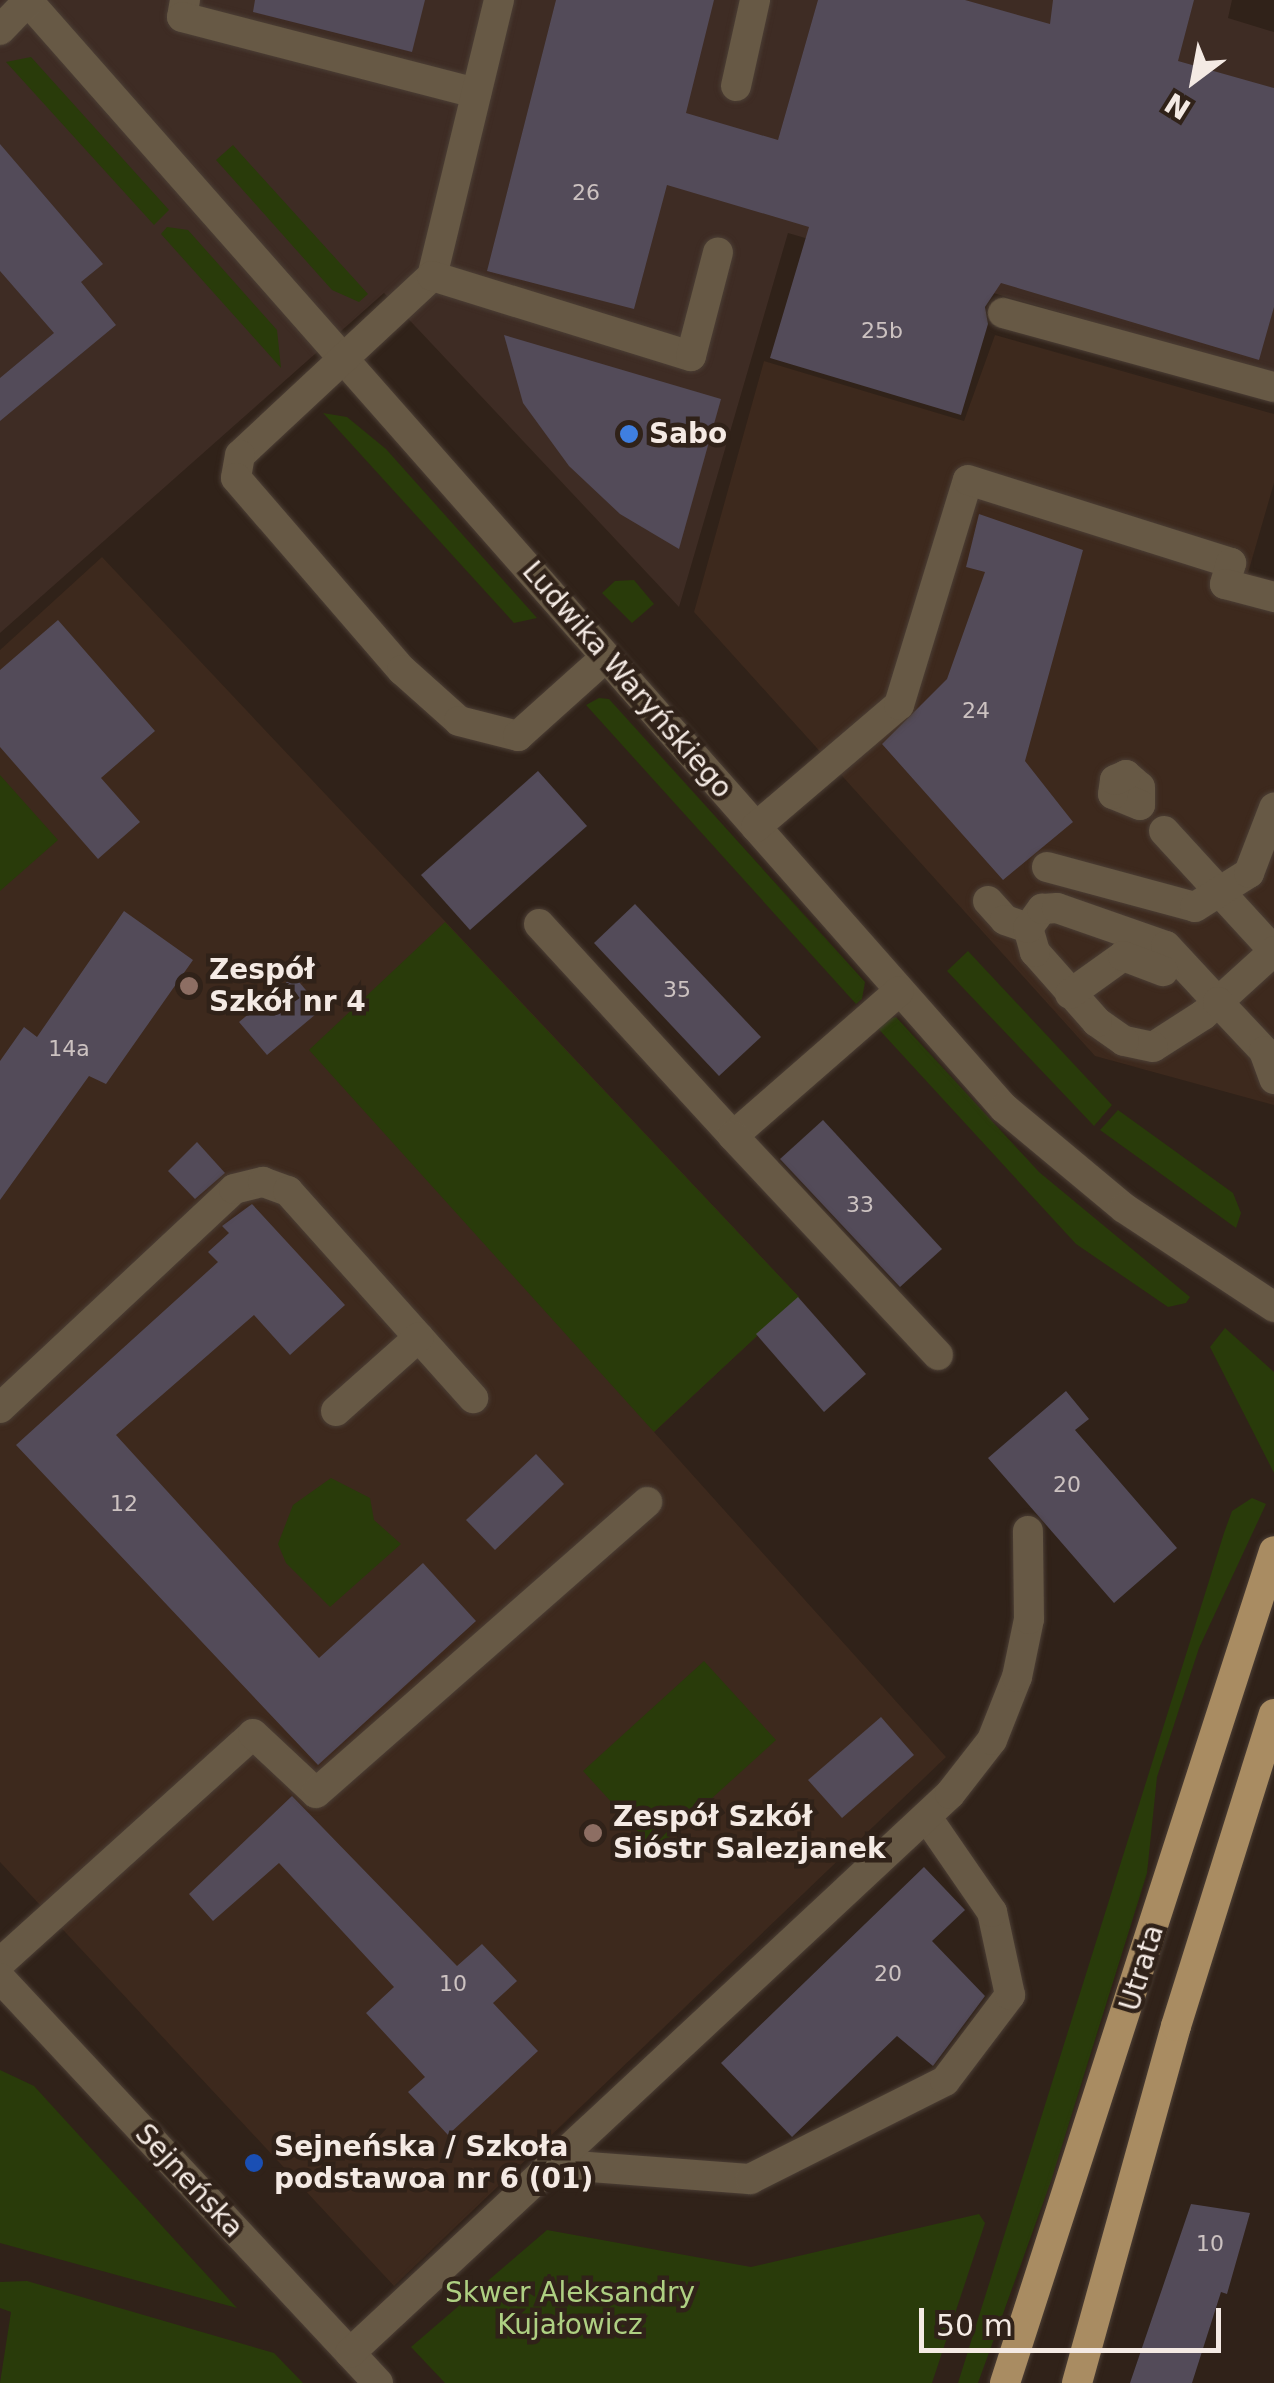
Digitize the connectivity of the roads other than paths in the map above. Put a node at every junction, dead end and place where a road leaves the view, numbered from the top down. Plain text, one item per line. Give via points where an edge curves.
1 (27, 0) edge
2 (185, 0) edge
3 (499, 0) edge
4 (754, 0) edge
5 (0, 30) edge
6 (736, 86) dead end
7 (476, 93) junction
8 (718, 252) dead end
9 (432, 276) junction
10 (1003, 312) dead end
11 (341, 356) junction
12 (1274, 388) edge
13 (1274, 597) edge
14 (606, 657) junction
15 (1140, 805) dead end
16 (1274, 808) edge
17 (756, 827) junction
18 (1047, 867) dead end
19 (1221, 896) junction
20 (988, 901) dead end
21 (1098, 920) junction
22 (539, 924) dead end
23 (1028, 928) junction
24 (1274, 951) edge
25 (1156, 954) junction
26 (1104, 965) junction
27 (898, 991) junction
28 (1070, 994) junction
29 (1211, 1008) junction
30 (1271, 1076) edge
31 (733, 1136) junction
32 (1274, 1307) edge
33 (419, 1337) junction
34 (938, 1354) dead end
35 (474, 1398) dead end
36 (0, 1408) edge
37 (336, 1411) dead end
38 (647, 1502) dead end
39 (1028, 1531) dead end
40 (1274, 1551) edge
41 (1274, 1714) edge
42 (926, 1816) junction
43 (0, 1963) edge
44 (0, 1978) edge
45 (550, 2164) junction
46 (350, 2353) junction
47 (378, 2383) edge
48 (1005, 2383) edge
49 (1078, 2383) edge

1 - 5 street
1 - 11 street, Ludwika Waryńskiego
2 - 7 street via 182,17
3 - 7 street
4 - 6 street
7 - 9 street
8 - 9 street via 691,356
9 - 11 street
10 - 12 street
11 - 14 street, Ludwika Waryńskiego
11 - 14 street via 240,455 236,478 402,670 459,721 518,736
13 - 17 street via 1225,584 1231,563 968,480 899,705
14 - 17 street, Ludwika Waryńskiego
15 - 19 street via 1162,810 1164,831
16 - 19 street via 1249,873
17 - 27 street, Ludwika Waryńskiego
18 - 19 street via 1195,907
19 - 24 street
20 - 23 street via 1005,920
21 - 23 street via 1042,910
21 - 25 street
21 - 26 street via 1108,943
22 - 31 street
23 - 28 street via 1035,952
24 - 29 street
25 - 26 street
25 - 29 street
26 - 28 street
27 - 31 street
27 - 32 street, Ludwika Waryńskiego via 1019,1120 1124,1208
28 - 29 street via 1097,1022 1141,1045 1161,1045
29 - 30 street via 1249,1065
31 - 34 street
33 - 35 street
33 - 36 street via 288,1191 264,1182 234,1189
33 - 37 street
38 - 43 street via 316,1793 253,1734
39 - 42 street via 1029,1619 1017,1677 992,1740
40 - 48 main road, Utrata
41 - 49 main road, Utrata via 1176,2026
42 - 45 street
42 - 45 street via 992,1912 1010,1995 944,2082 750,2180
44 - 46 street, Sejneńska
45 - 46 street
46 - 47 street, Sejneńska

